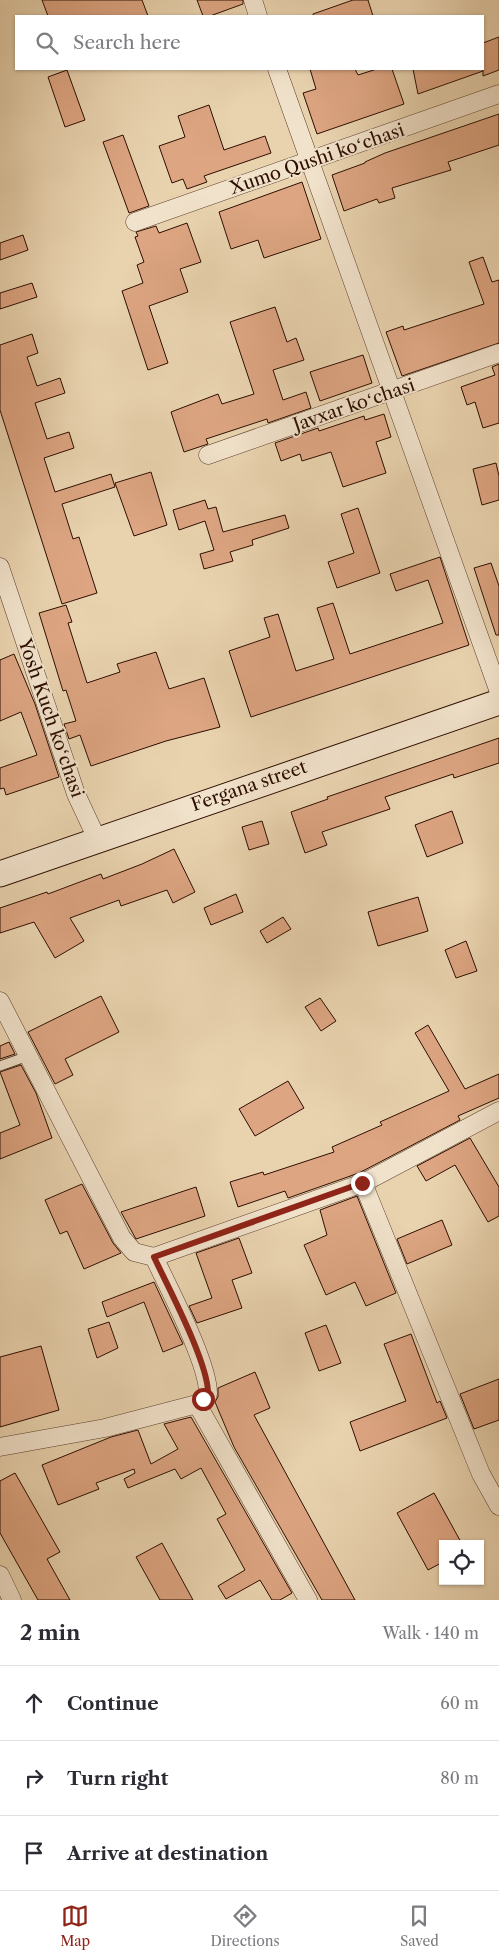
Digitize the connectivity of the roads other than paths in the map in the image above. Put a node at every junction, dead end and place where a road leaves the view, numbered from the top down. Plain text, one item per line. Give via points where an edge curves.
1 (252, 0) edge
2 (258, 15) edge
3 (277, 70) edge
4 (499, 94) edge
5 (309, 162) junction
6 (136, 222) dead end
7 (499, 353) edge
8 (392, 392) junction
9 (208, 455) dead end
10 (0, 567) edge
11 (499, 692) edge
12 (499, 702) edge
13 (97, 839) junction
14 (0, 874) edge
15 (0, 1001) edge
16 (28, 1056) junction
17 (0, 1066) edge
18 (499, 1111) edge
19 (362, 1183) junction
20 (154, 1257) junction
21 (197, 1404) junction
22 (0, 1447) edge
23 (499, 1506) edge
24 (0, 1575) edge
25 (12, 1600) edge
26 (308, 1600) edge

1 - 2 street
3 - 5 street
4 - 5 street, Xumo Qushi koʻchasi
5 - 6 street, Xumo Qushi koʻchasi
5 - 8 street
7 - 8 street, Javxar koʻchasi
8 - 9 street, Javxar koʻchasi
8 - 11 street
10 - 13 street, Yosh Kuch koʻchasi via 76,794
12 - 13 street, Fergana street
13 - 14 street, Fergana street
15 - 16 street
16 - 17 lane
16 - 20 street via 122,1238 134,1252
18 - 19 street
19 - 20 street
19 - 23 street via 481,1474
20 - 21 street via 208,1382 208,1394
21 - 22 street via 105,1428
21 - 26 street
24 - 25 street

